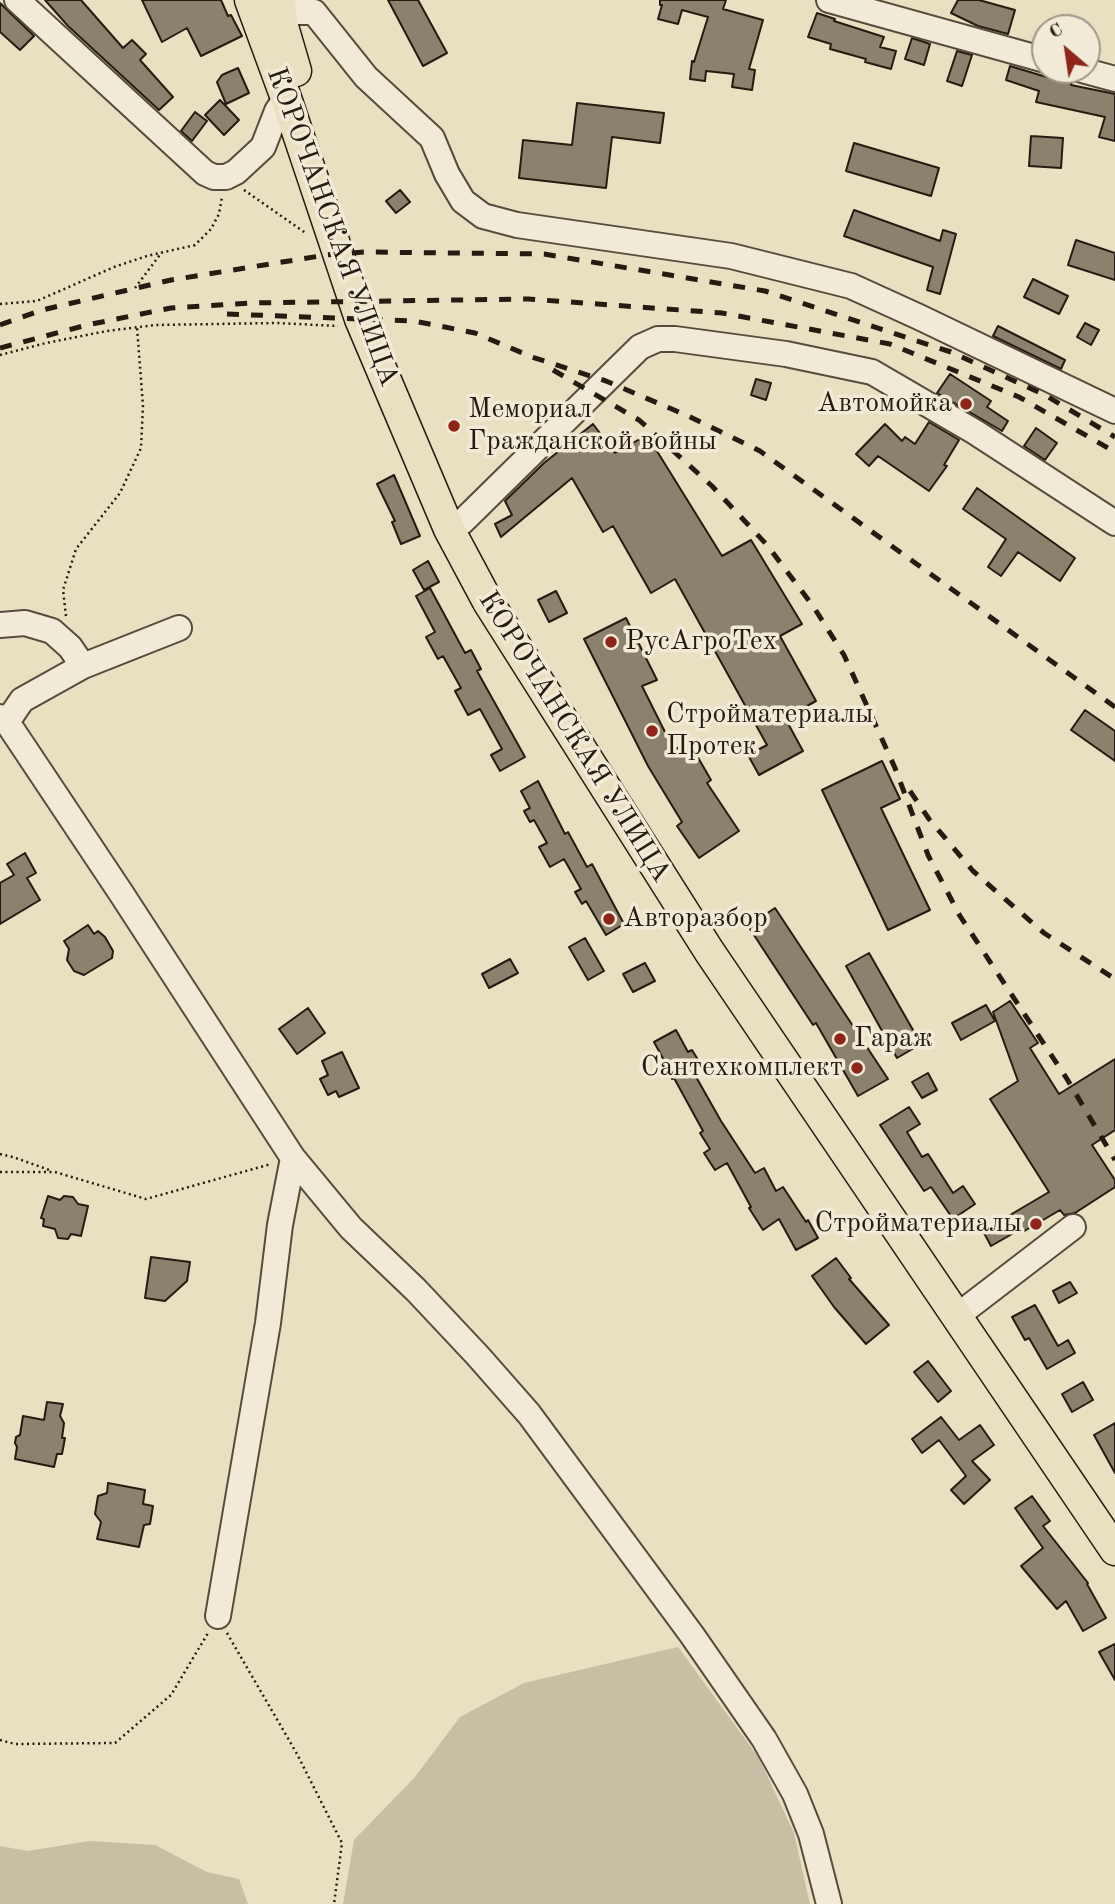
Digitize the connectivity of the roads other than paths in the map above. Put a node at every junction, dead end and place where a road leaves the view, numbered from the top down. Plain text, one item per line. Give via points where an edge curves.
1 (17, 0) edge
2 (250, 0) edge
3 (829, 0) edge
4 (280, 6) edge
5 (1031, 56) edge
6 (286, 98) junction
7 (1115, 411) edge
8 (462, 522) junction
9 (1115, 523) edge
10 (0, 625) edge
11 (178, 628) dead end
12 (77, 657) junction
13 (3, 719) edge
14 (293, 1158) junction
15 (1073, 1227) dead end
16 (962, 1312) junction
17 (1115, 1527) edge
18 (1115, 1550) edge
19 (218, 1616) road end
20 (829, 1904) edge

1 - 6 street via 214,177 236,172 262,147
2 - 6 main road, КОРОЧАНСКАЯ УЛИЦА
3 - 5 street
4 - 7 street via 314,12 366,77 432,138 463,201 483,216 731,256 850,286
4 - 8 main road, КОРОЧАНСКАЯ УЛИЦА via 286,40 370,300
6 - 16 main road, КОРОЧАНСКАЯ УЛИЦА via 360,319 449,529 488,602 709,951
8 - 9 street via 640,347 667,339 786,354 872,372
8 - 16 main road, КОРОЧАНСКАЯ УЛИЦА via 500,593 719,941
10 - 12 street via 24,623 52,631
11 - 12 street
12 - 13 street
13 - 14 street
14 - 19 street
14 - 20 street via 351,1228 434,1309 529,1414 692,1634 764,1739 795,1794
15 - 16 street
16 - 17 main road, КОРОЧАНСКАЯ УЛИЦА
16 - 18 main road, КОРОЧАНСКАЯ УЛИЦА

